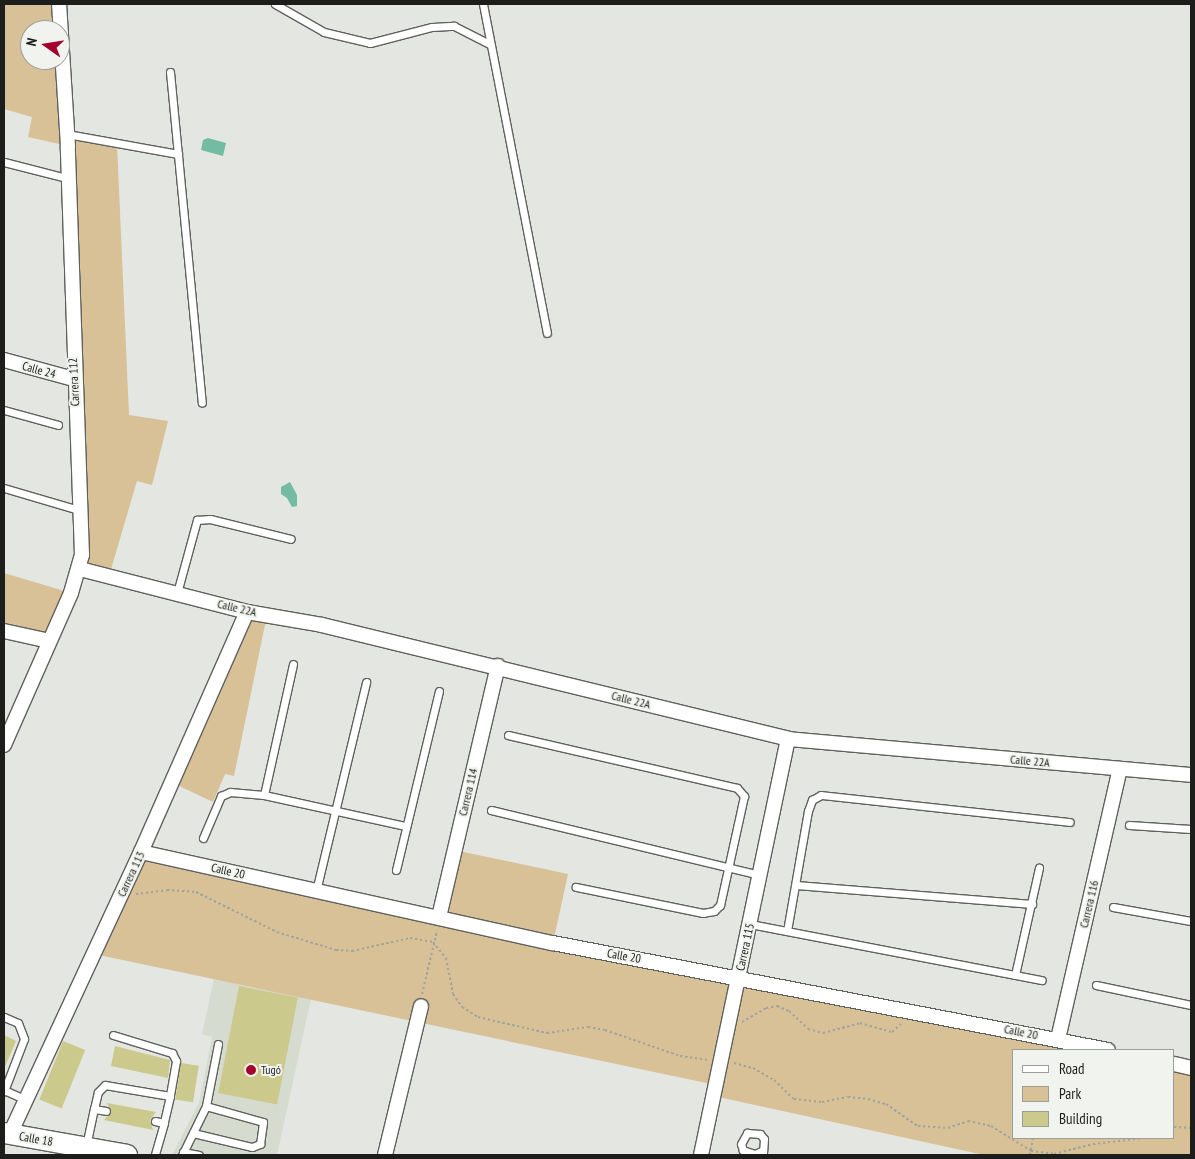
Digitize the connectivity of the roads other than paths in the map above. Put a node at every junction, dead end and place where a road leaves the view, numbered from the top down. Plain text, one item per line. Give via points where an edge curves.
1 (59, 4) edge
2 (276, 4) edge
3 (483, 4) edge
4 (490, 44) junction
5 (170, 72) dead end
6 (67, 134) junction
7 (178, 154) junction
8 (4, 162) edge
9 (67, 178) junction
10 (547, 334) dead end
11 (4, 360) edge
12 (74, 379) junction
13 (202, 402) dead end
14 (4, 410) edge
15 (58, 425) dead end
16 (4, 488) edge
17 (82, 510) junction
18 (290, 539) dead end
19 (80, 568) junction
20 (177, 593) junction
21 (247, 612) junction
22 (4, 631) edge
23 (49, 641) junction
24 (293, 664) dead end
25 (498, 666) junction
26 (366, 682) dead end
27 (440, 691) dead end
28 (508, 735) dead end
29 (788, 739) junction
30 (4, 746) edge
31 (1120, 770) junction
32 (1191, 774) edge
33 (264, 795) junction
34 (491, 810) dead end
35 (335, 811) junction
36 (1070, 822) dead end
37 (1129, 824) dead end
38 (406, 826) junction
39 (1191, 829) edge
40 (203, 838) dead end
41 (141, 852) junction
42 (729, 868) junction
43 (1039, 868) dead end
44 (396, 870) dead end
45 (760, 875) junction
46 (796, 885) junction
47 (576, 887) dead end
48 (316, 891) junction
49 (1032, 904) junction
50 (1113, 906) dead end
51 (439, 917) junction
52 (1191, 921) edge
53 (750, 924) junction
54 (787, 931) junction
55 (1015, 975) junction
56 (739, 977) junction
57 (1042, 980) dead end
58 (1096, 985) dead end
59 (1191, 1005) edge
60 (421, 1006) road end
61 (4, 1017) edge
62 (113, 1035) dead end
63 (1058, 1040) junction
64 (218, 1044) dead end
65 (1103, 1049) edge
66 (1175, 1064) edge
67 (1191, 1068) edge
68 (4, 1090) edge
69 (170, 1096) junction
70 (26, 1100) junction
71 (206, 1106) junction
72 (94, 1109) junction
73 (106, 1111) dead end
74 (155, 1121) dead end
75 (164, 1123) junction
76 (7, 1133) edge
77 (193, 1133) junction
78 (86, 1147) junction
79 (182, 1154) edge
80 (127, 1155) edge
81 (155, 1155) edge
82 (199, 1155) edge
83 (385, 1155) edge
84 (701, 1155) edge

1 - 6 street, Carrera 112
2 - 4 lane via 324,32 370,43 432,26 454,26
3 - 4 lane
4 - 10 lane
5 - 7 lane
6 - 7 lane
6 - 9 street, Carrera 112
7 - 13 lane
8 - 9 lane
9 - 12 street, Carrera 112
11 - 12 street, Calle 24
12 - 17 street, Carrera 112
14 - 15 lane
16 - 17 lane
17 - 19 street, Carrera 112
18 - 20 lane via 210,519 197,520
19 - 20 street, Calle 22A
19 - 23 street, Carrera 112
20 - 21 street, Calle 22A
21 - 25 street, Calle 22A via 322,625
21 - 41 street, Carrera 113
22 - 23 street
23 - 30 street, Carrera 112
24 - 33 lane
25 - 29 street, Calle 22A
25 - 51 street, Carrera 114
26 - 35 lane
27 - 38 lane
28 - 42 lane via 741,791 744,799
29 - 31 street, Calle 22A
29 - 45 street, Carrera 115
31 - 32 street, Calle 22A
31 - 63 street, Carrera 116
33 - 35 lane
33 - 40 lane via 226,792
34 - 42 lane
35 - 38 lane
35 - 48 lane
36 - 46 lane via 821,794 812,800 808,811
37 - 39 lane
38 - 44 lane
41 - 48 street, Calle 20
41 - 70 street, Carrera 113
42 - 45 lane
42 - 47 lane via 720,905 714,911 703,913
43 - 49 lane
45 - 53 street, Carrera 115
46 - 49 lane
46 - 54 lane
48 - 51 street, Calle 20
49 - 55 lane
50 - 52 lane
51 - 56 street, Calle 20 via 553,943
53 - 54 lane
53 - 56 street, Carrera 115
54 - 55 lane
55 - 57 lane
56 - 63 street, Calle 20
56 - 84 street, Carrera 115
58 - 59 lane
60 - 83 street
61 - 68 lane via 18,1023 24,1038
62 - 69 lane via 172,1053 176,1061
63 - 65 street, Calle 20
64 - 71 lane
66 - 67 street
68 - 70 lane
69 - 72 lane via 105,1086 98,1092
69 - 75 lane
70 - 76 street, Carrera 113
71 - 77 lane
71 - 77 lane via 260,1120 264,1124 260,1144 252,1147
72 - 73 lane
72 - 78 lane
74 - 75 lane
75 - 81 lane
76 - 78 main road, Calle 18
77 - 79 lane
78 - 80 main road, Calle 18
79 - 82 lane

